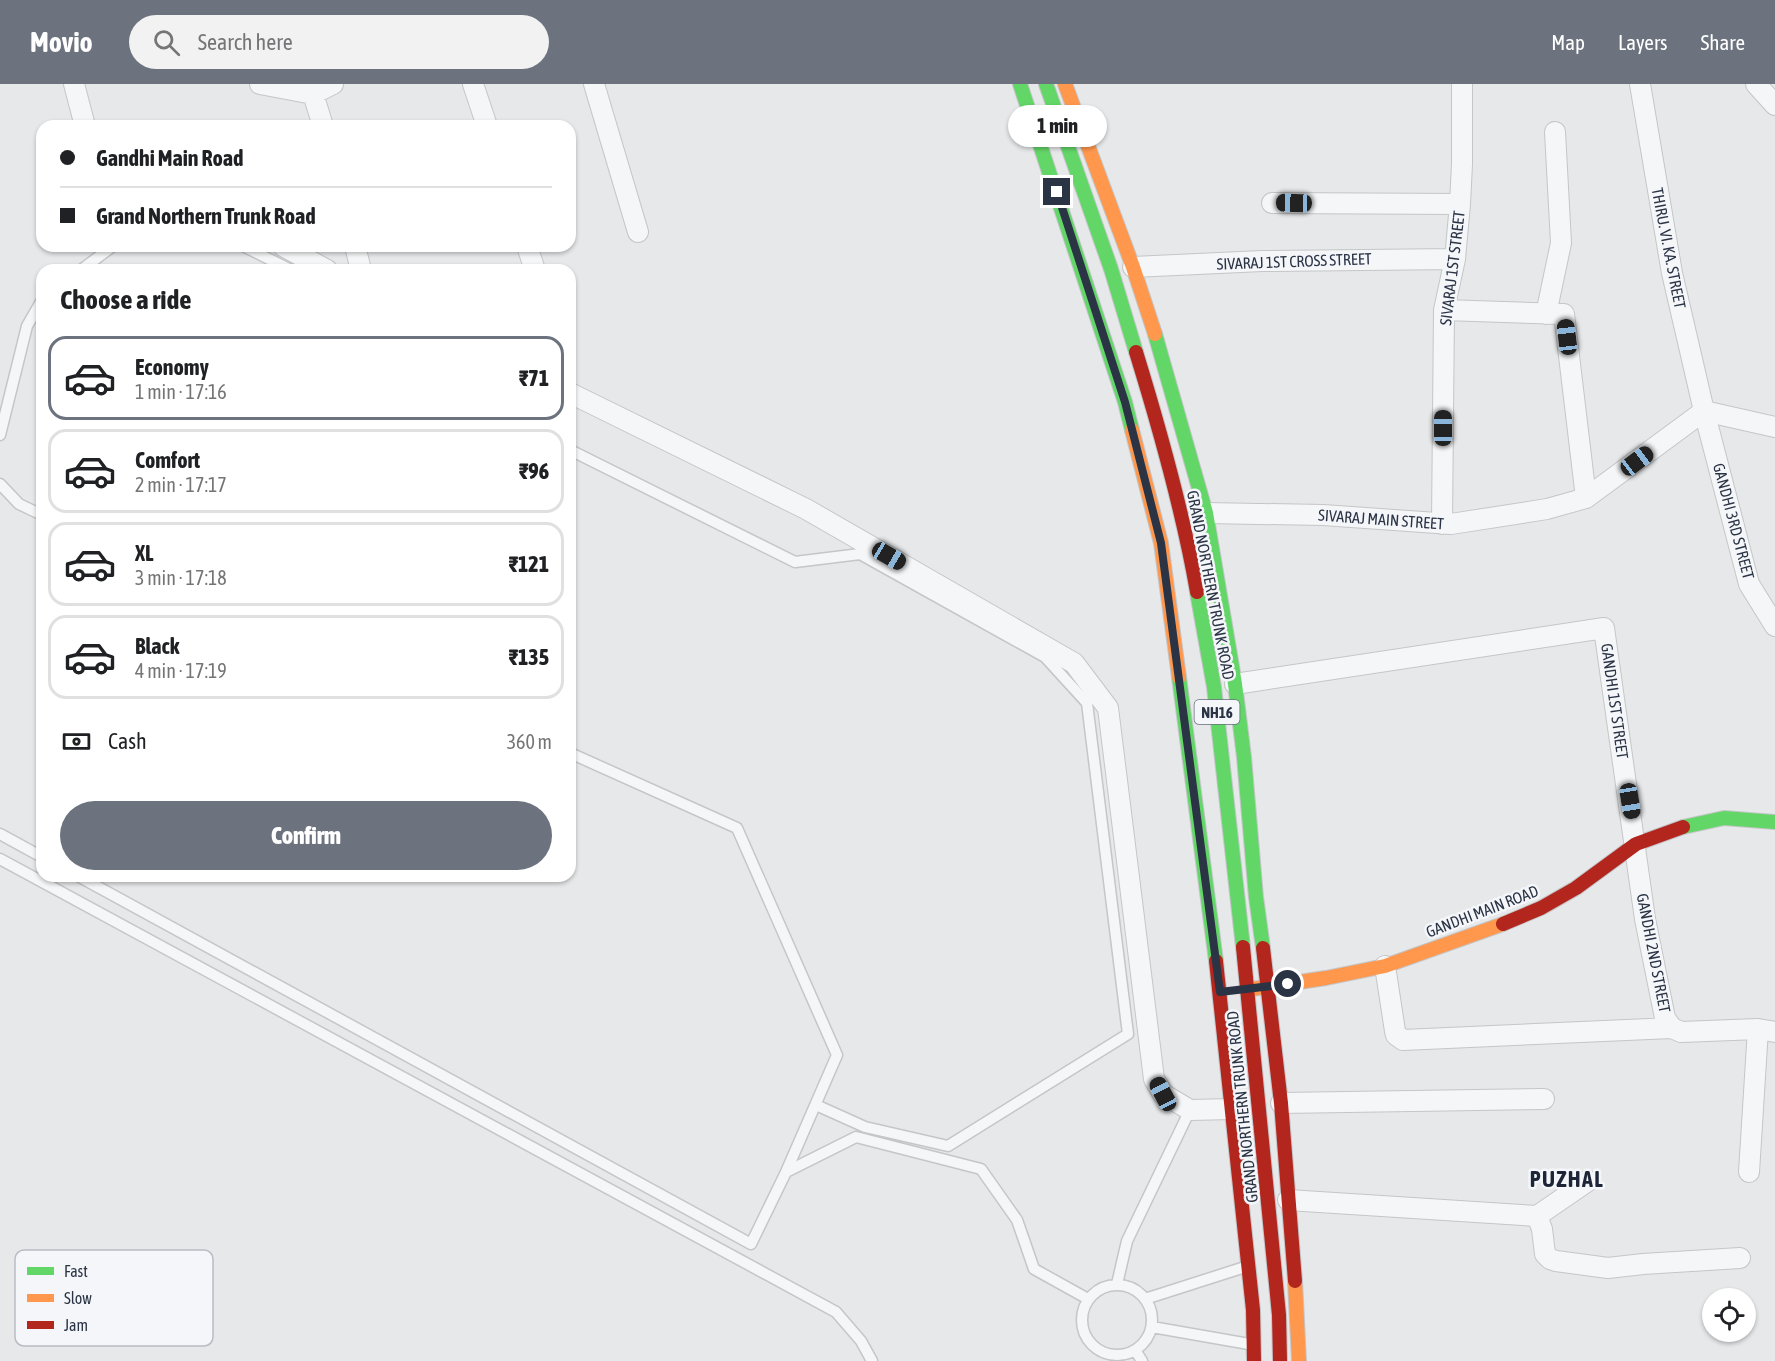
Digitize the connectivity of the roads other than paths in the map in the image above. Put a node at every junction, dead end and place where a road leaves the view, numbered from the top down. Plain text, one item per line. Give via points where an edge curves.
1 (74, 84) edge
2 (260, 84) edge
3 (333, 84) edge
4 (473, 84) edge
5 (594, 84) edge
6 (1020, 84) edge
7 (1046, 84) edge
8 (1065, 84) edge
9 (1462, 84) edge
10 (1640, 84) edge
11 (1756, 84) edge
12 (311, 89) edge
13 (1775, 105) edge
14 (83, 120) edge
15 (321, 120) edge
16 (485, 120) edge
17 (1556, 132) dead end
18 (1272, 202) dead end
19 (1460, 204) junction
20 (638, 231) dead end
21 (105, 252) edge
22 (255, 252) edge
23 (294, 252) edge
24 (1455, 259) junction
25 (89, 264) edge
26 (279, 264) edge
27 (316, 264) edge
28 (1133, 267) junction
29 (1444, 309) junction
30 (36, 310) edge
31 (1546, 314) junction
32 (576, 396) edge
33 (1704, 411) junction
34 (1775, 427) edge
35 (0, 435) edge
36 (576, 453) edge
37 (0, 484) edge
38 (1586, 498) junction
39 (36, 511) edge
40 (1206, 513) junction
41 (1442, 524) junction
42 (1775, 626) edge
43 (1235, 684) junction
44 (576, 756) edge
45 (1775, 822) edge
46 (0, 834) edge
47 (1636, 844) junction
48 (36, 853) edge
49 (0, 859) edge
50 (36, 878) edge
51 (42, 882) edge
52 (89, 882) edge
53 (1385, 966) junction
54 (1269, 987) junction
55 (1248, 990) junction
56 (1220, 992) junction
57 (1672, 1028) junction
58 (1766, 1030) edge
59 (1544, 1099) dead end
60 (1281, 1103) junction
61 (816, 1105) junction
62 (1233, 1109) junction
63 (1190, 1110) junction
64 (786, 1172) junction
65 (1749, 1172) dead end
66 (1588, 1181) dead end
67 (1288, 1200) junction
68 (1538, 1216) junction
69 (1740, 1258) dead end
70 (1249, 1266) junction
71 (1117, 1284) junction
72 (1088, 1299) junction
73 (1145, 1299) junction
74 (1152, 1327) junction
75 (1254, 1345) junction
76 (1135, 1350) junction
77 (1109, 1357) edge
78 (872, 1361) edge
79 (1142, 1361) edge
80 (1254, 1361) edge
81 (1280, 1361) edge
82 (1299, 1361) edge

1 - 14 street
2 - 12 street
3 - 12 street
4 - 16 street
5 - 20 street
6 - 56 main road, GRAND NORTHERN TRUNK ROAD / NH16 via 1125,402 1161,543
7 - 55 main road, GRAND NORTHERN TRUNK ROAD / NH16 via 1118,290 1191,555 1214,687
8 - 28 main road
9 - 19 street, SIVARAJ 1ST STREET
10 - 33 street, THIRU. VI. KA. STREET via 1672,273
11 - 13 street
12 - 15 street
17 - 31 street via 1562,243
18 - 19 street
19 - 24 street, SIVARAJ 1ST STREET
21 - 25 lane
22 - 26 lane
23 - 27 street
24 - 28 street, SIVARAJ 1ST CROSS STREET
24 - 29 street, SIVARAJ 1ST STREET
28 - 40 main road via 1165,363
29 - 31 street
29 - 41 street, SIVARAJ 1ST STREET
30 - 35 lane via 27,326
31 - 38 street via 1564,314
32 - 63 street via 806,509 1074,663 1108,708 1154,1078 1163,1094
33 - 34 street
33 - 38 street, SIVARAJ MAIN STREET
33 - 42 street, GANDHI 3RD STREET via 1749,584
36 - 61 lane via 795,562 860,554 1045,657 1087,703 1128,1034 948,1146 865,1127
37 - 39 lane via 19,504
38 - 41 street, SIVARAJ MAIN STREET via 1547,509
40 - 41 street, SIVARAJ MAIN STREET via 1323,515
40 - 43 main road
43 - 47 street, GANDHI 1ST STREET via 1604,628
43 - 54 main road
44 - 61 lane via 737,828 837,1055
45 - 47 main road, GANDHI MAIN ROAD via 1724,818 1690,824
46 - 48 lane
47 - 53 main road, GANDHI MAIN ROAD via 1541,908
47 - 57 street, GANDHI 2ND STREET via 1645,918 1665,1018
49 - 50 lane
51 - 78 lane via 837,1312
52 - 64 lane via 751,1244
53 - 54 main road, GANDHI MAIN ROAD
53 - 57 street via 1395,1031 1403,1040
54 - 55 main road, GANDHI MAIN ROAD
54 - 60 main road
55 - 56 main road, GANDHI MAIN ROAD
55 - 81 main road, GRAND NORTHERN TRUNK ROAD / NH16
56 - 62 main road, GRAND NORTHERN TRUNK ROAD / NH16
57 - 58 street, GANDHI 2ND STREET via 1681,1032
58 - 65 street
59 - 60 street
60 - 67 main road
61 - 64 lane
62 - 63 street
62 - 70 main road, GRAND NORTHERN TRUNK ROAD / NH16
63 - 71 lane via 1127,1241
64 - 72 lane via 856,1137 981,1169 1017,1220 1034,1269
66 - 68 street
67 - 68 street
67 - 82 main road
68 - 69 street via 1545,1254 1556,1261 1608,1268
70 - 73 lane
70 - 75 main road, GRAND NORTHERN TRUNK ROAD / NH16
71 - 72 lane via 1096,1291
71 - 73 lane via 1128,1286
72 - 77 lane via 1083,1310 1084,1332
73 - 74 lane
74 - 75 lane
74 - 76 lane
75 - 80 main road, GRAND NORTHERN TRUNK ROAD / NH16
76 - 77 lane
76 - 79 lane

